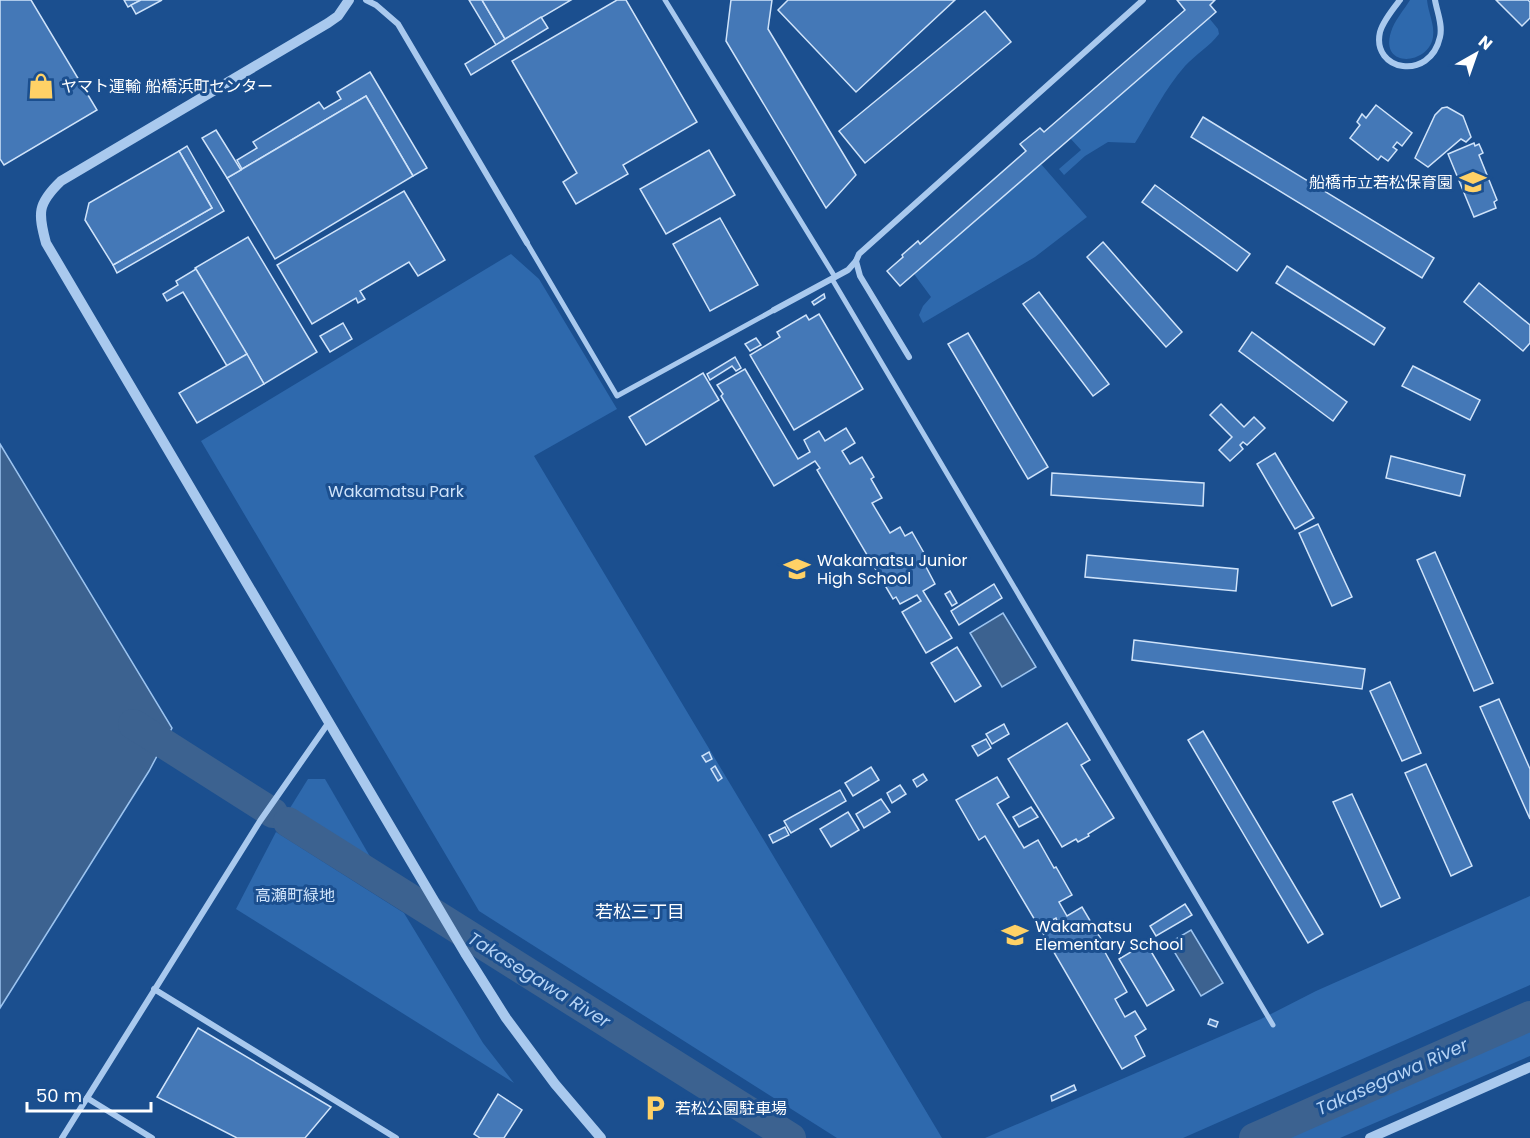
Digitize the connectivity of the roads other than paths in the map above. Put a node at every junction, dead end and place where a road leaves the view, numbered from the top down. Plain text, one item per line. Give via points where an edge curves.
1 (349, 0) edge
2 (366, 0) edge
3 (665, 0) edge
4 (1143, 0) edge
5 (1400, 0) edge
6 (1436, 0) edge
7 (527, 243) joint
8 (856, 261) junction
9 (834, 278) junction
10 (774, 310) joint
11 (909, 357) dead end
12 (329, 722) junction
13 (154, 989) junction
14 (1273, 1025) dead end
15 (1530, 1066) edge
16 (87, 1098) junction
17 (62, 1138) edge
18 (152, 1138) edge
19 (396, 1138) edge
20 (601, 1138) edge
21 (1370, 1138) edge

1 - 12 street via 328,23 61,181 46,195 41,222 46,243
2 - 7 street via 398,24
3 - 9 street
4 - 8 street via 859,254
5 - 6 street via 1380,32 1380,47 1388,59 1412,67 1424,63 1440,37
7 - 10 street via 617,396
8 - 9 street
8 - 11 street via 860,276
9 - 10 street
9 - 14 street
12 - 13 street via 260,820
12 - 20 street via 506,1018
13 - 16 street
13 - 19 street
15 - 21 street
16 - 17 street
16 - 18 street

